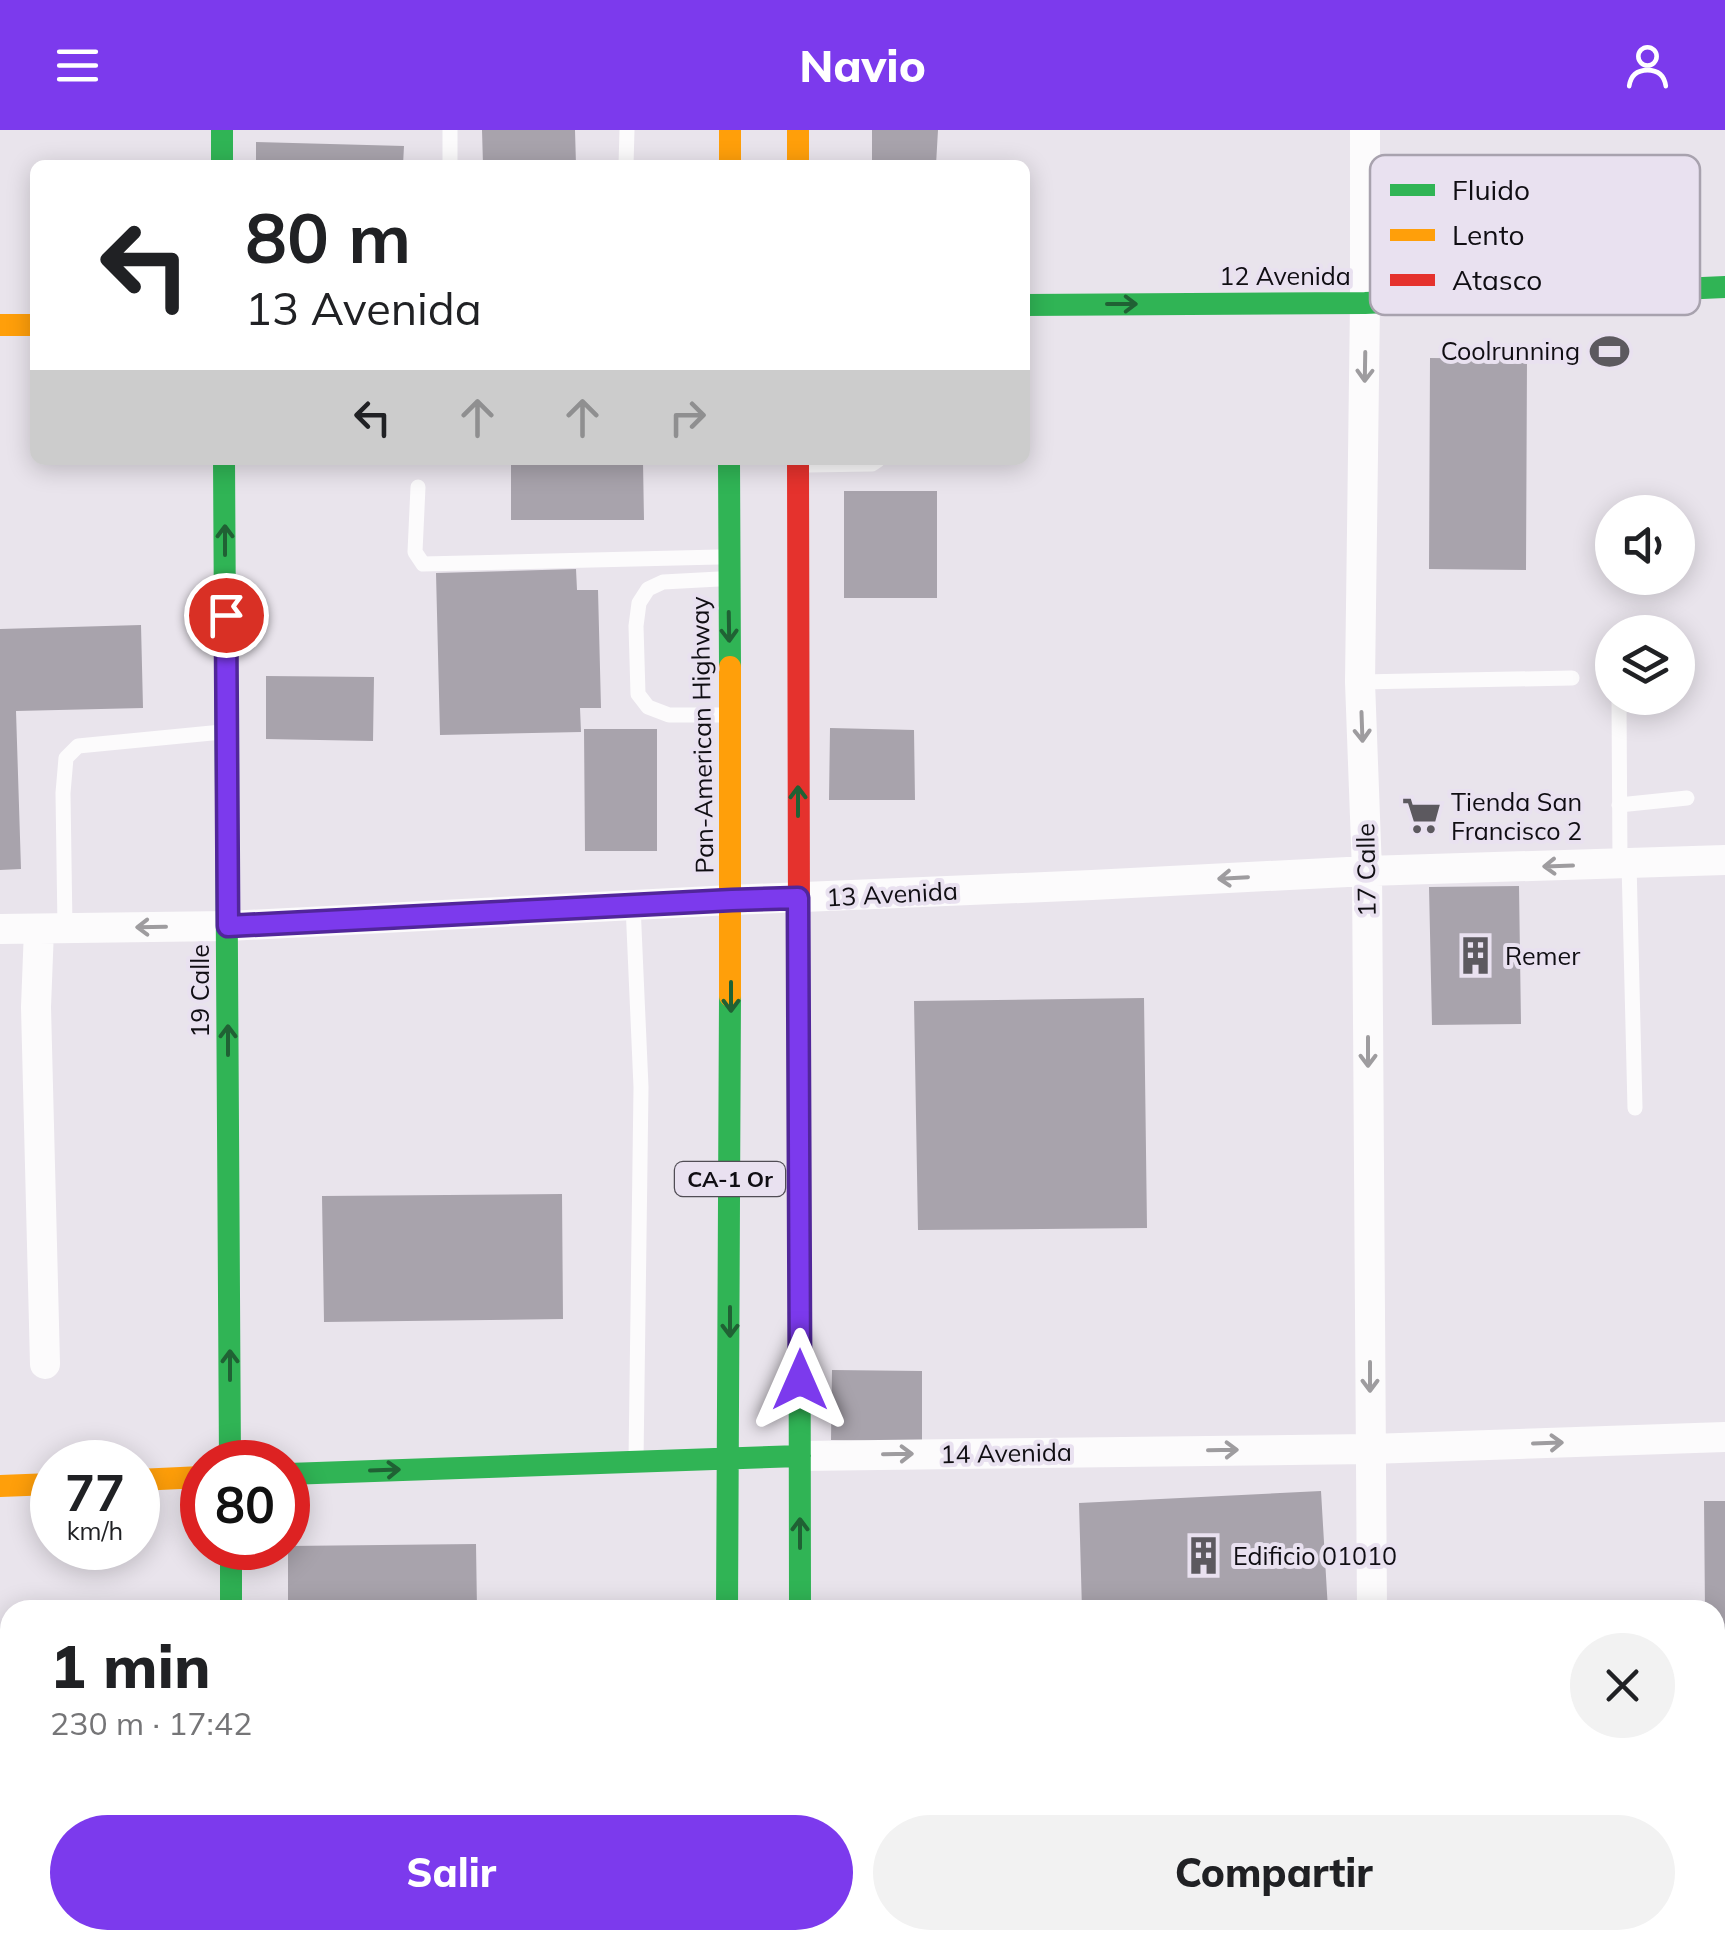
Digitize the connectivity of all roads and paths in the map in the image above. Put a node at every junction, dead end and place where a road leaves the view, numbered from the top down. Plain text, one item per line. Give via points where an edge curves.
1 (222, 130) edge
2 (450, 130) edge
3 (627, 130) edge
4 (730, 130) edge
5 (798, 130) edge
6 (1365, 130) edge
7 (222, 160) edge
8 (450, 160) edge
9 (626, 160) edge
10 (730, 160) edge
11 (798, 160) edge
12 (1725, 287) edge
13 (1700, 288) edge
14 (1366, 304) junction
15 (1370, 304) edge
16 (1030, 305) edge
17 (30, 324) edge
18 (0, 325) edge
19 (224, 465) edge
20 (729, 465) edge
21 (798, 465) edge
22 (418, 487) dead end
23 (728, 568) junction
24 (1572, 678) dead end
25 (1360, 682) junction
26 (730, 715) junction
27 (1619, 715) edge
28 (226, 732) junction
29 (1687, 798) dead end
30 (1619, 805) junction
31 (1725, 860) edge
32 (1624, 864) junction
33 (1367, 870) junction
34 (798, 898) junction
35 (732, 900) junction
36 (632, 905) junction
37 (228, 926) junction
38 (52, 928) junction
39 (0, 929) edge
40 (1635, 1108) dead end
41 (45, 1364) dead end
42 (1725, 1437) edge
43 (230, 1440) edge
44 (1370, 1448) junction
45 (800, 1456) junction
46 (729, 1458) junction
47 (636, 1461) junction
48 (310, 1473) edge
49 (30, 1485) edge
50 (0, 1486) edge
51 (230, 1570) edge
52 (231, 1600) edge
53 (727, 1600) edge
54 (800, 1600) edge
55 (1372, 1600) edge

1 - 7 main road
2 - 8 lane
3 - 9 lane
4 - 10 main road
5 - 11 main road
6 - 14 street, 17 Calle
12 - 13 main road, 12 Avenida
14 - 15 main road, 12 Avenida
16 -> 14 main road, 12 Avenida
14 -> 25 street, 17 Calle
17 - 18 main road
28 -> 19 main road, 19 Calle
20 - 23 main road, Pan-American Highway / CA-1 Or
34 -> 21 main road, CA-1 Or
22 - 23 lane via 415,552 423,564 650,557
23 -> 26 main road, Pan-American Highway / CA-1 Or
23 - 26 lane via 648,589 636,626 638,694 648,707 670,715
24 - 25 lane
25 -> 33 street, 17 Calle
26 - 35 main road, Pan-American Highway / CA-1 Or
27 - 30 lane
28 - 37 main road, 19 Calle
28 - 38 lane via 78,746 66,758
29 - 30 lane
30 - 32 lane
31 - 32 street, 13 Avenida
32 -> 33 street, 13 Avenida
32 - 40 lane
33 -> 34 street, 13 Avenida
33 -> 44 street, 17 Calle
34 - 35 street, 13 Avenida
34 - 45 main road, CA-1 Or
35 - 36 street, 13 Avenida
35 -> 46 main road, Pan-American Highway / CA-1 Or
36 - 37 street, 13 Avenida
36 - 47 lane via 641,1087
37 -> 38 street, 13 Avenida
43 -> 37 main road, 19 Calle
38 - 39 street, 13 Avenida
38 - 41 street via 36,1008
44 -> 42 street, 14 Avenida
45 -> 44 street, 14 Avenida
44 - 55 street, 17 Calle
45 - 46 main road, 14 Avenida
54 -> 45 main road, CA-1 Or
46 - 47 main road, 14 Avenida
46 - 53 main road, Pan-American Highway / CA-1 Or
48 -> 47 main road, 14 Avenida
49 - 50 main road
51 - 52 main road

